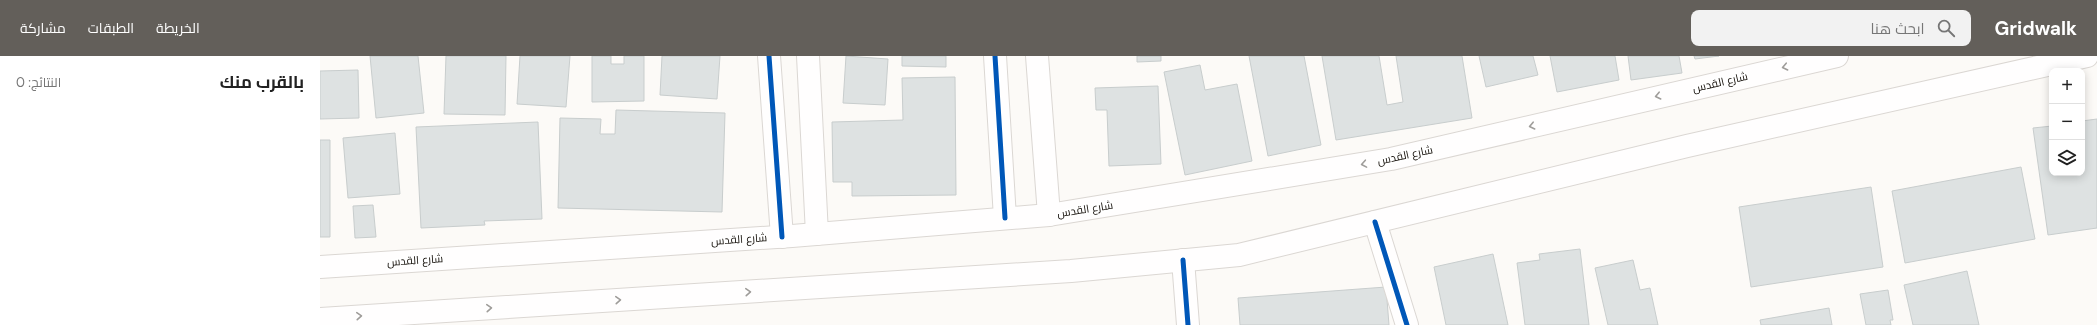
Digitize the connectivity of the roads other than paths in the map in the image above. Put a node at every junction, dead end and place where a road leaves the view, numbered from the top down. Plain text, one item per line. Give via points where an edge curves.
1 (769, 56) edge
2 (808, 56) edge
3 (994, 56) edge
4 (1037, 56) edge
5 (1837, 56) edge
6 (2087, 56) edge
7 (1049, 215) junction
8 (1005, 218) junction
9 (1375, 222) junction
10 (817, 234) junction
11 (782, 236) junction
12 (1183, 260) junction
13 (320, 266) edge
14 (320, 319) edge
15 (1188, 325) edge
16 (1407, 325) edge

1 - 11 main road
2 - 10 main road
3 - 8 main road
4 - 7 main road
5 -> 7 main road, شارع القدس via 1391,159
6 - 9 main road via 1687,146
7 - 8 main road, شارع القدس
8 - 10 main road, شارع القدس
9 - 12 main road via 1239,255
9 - 16 main road
10 - 11 main road, شارع القدس
11 - 13 main road, شارع القدس
14 -> 12 main road via 1063,271
12 - 15 main road

